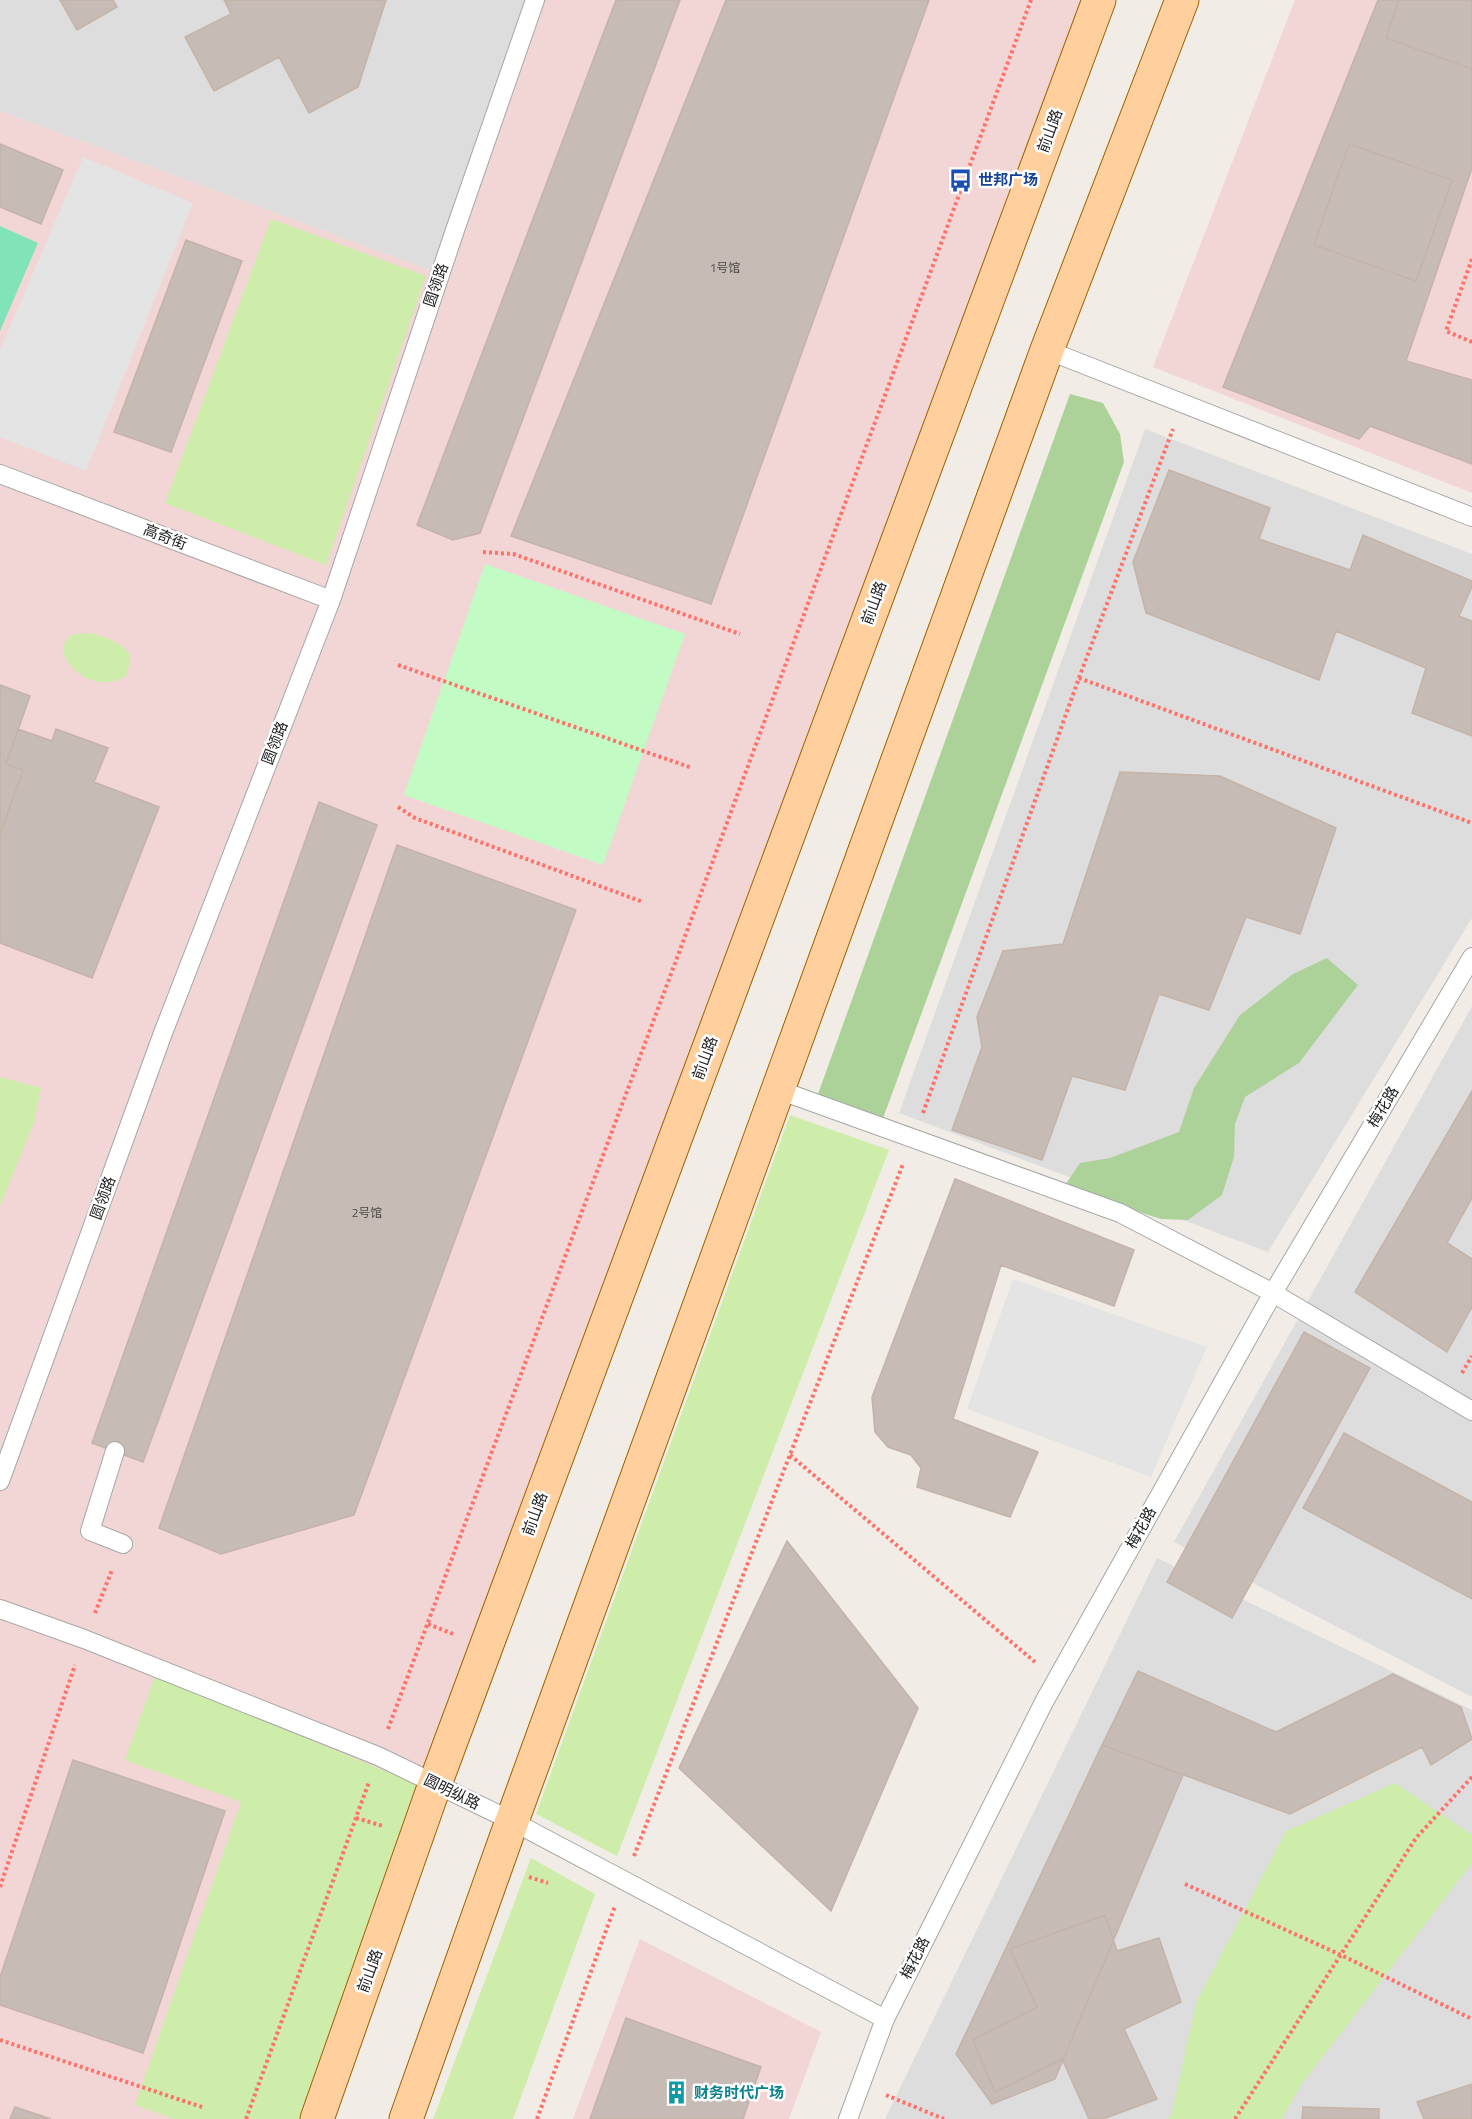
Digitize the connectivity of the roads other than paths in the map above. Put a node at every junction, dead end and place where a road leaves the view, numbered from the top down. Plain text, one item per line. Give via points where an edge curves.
1 (535, 0) edge
2 (1099, 0) edge
3 (1182, 0) edge
4 (1047, 350) junction
5 (0, 474) edge
6 (1472, 517) edge
7 (331, 600) junction
8 (1472, 957) edge
9 (779, 1090) junction
10 (1273, 1293) junction
11 (1472, 1411) edge
12 (115, 1451) dead end
13 (0, 1481) edge
14 (123, 1544) road end
15 (0, 1609) edge
16 (435, 1784) junction
17 (512, 1821) junction
18 (885, 2019) junction
19 (317, 2119) edge
20 (406, 2119) edge
21 (848, 2119) edge

1 - 7 lane, 圆领路
2 - 16 main road, 前山路
3 - 4 main road
4 - 6 lane
4 - 9 main road
5 - 7 lane, 高奇街
7 - 13 lane, 圆领路 via 144,1085
8 - 10 lane, 梅花路
9 - 10 lane via 1120,1213
9 - 17 main road
10 - 11 lane
10 - 18 lane, 梅花路 via 1057,1680
12 - 14 lane via 90,1531
15 - 16 lane, 圆明纵路 via 378,1756
16 - 17 lane, 圆明纵路
16 - 19 main road, 前山路
17 - 18 lane, 圆明纵路
17 - 20 main road
18 - 21 lane, 梅花路

